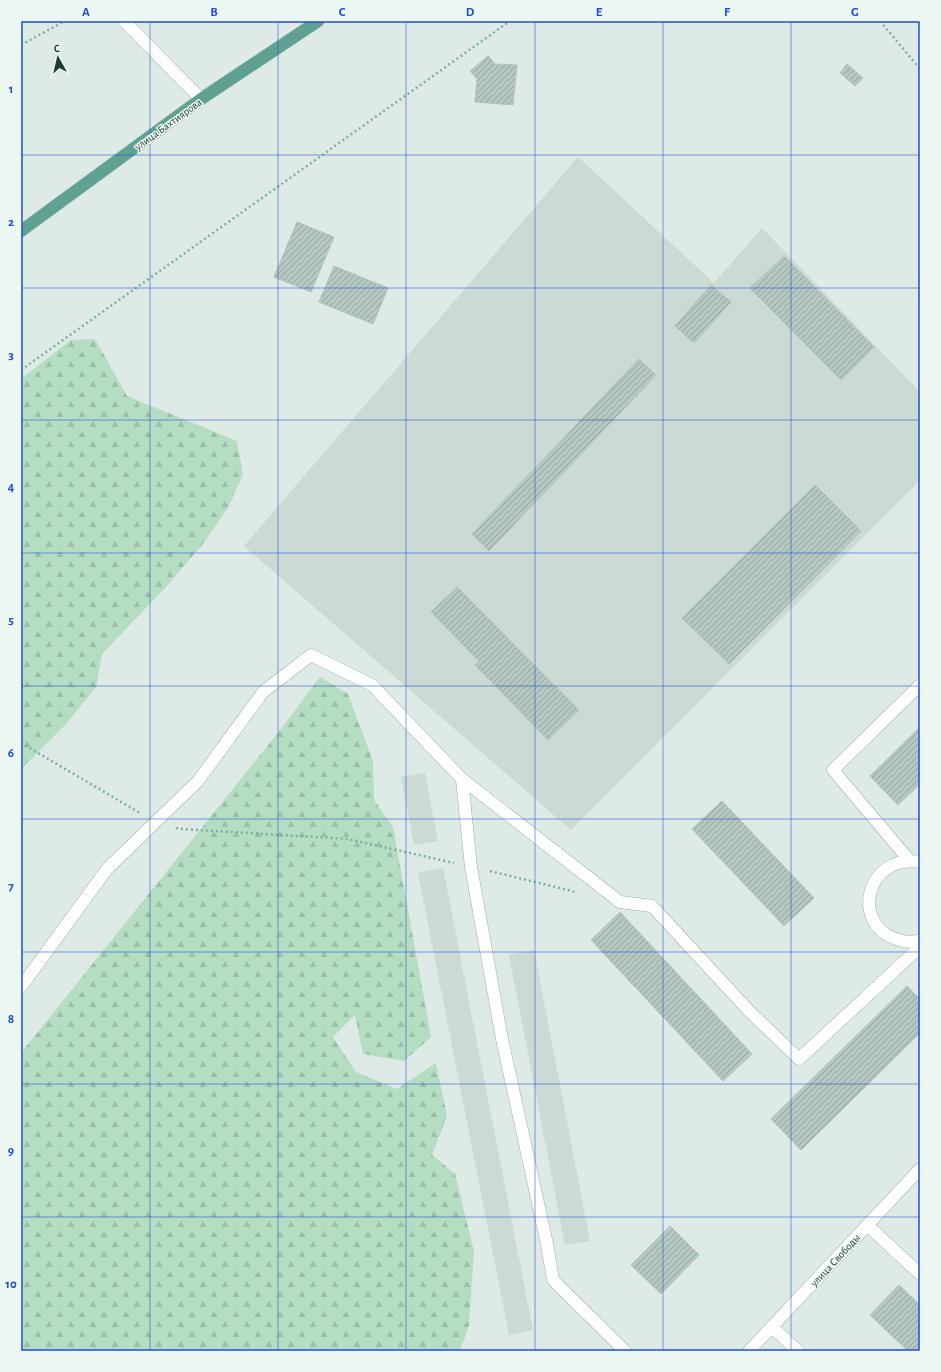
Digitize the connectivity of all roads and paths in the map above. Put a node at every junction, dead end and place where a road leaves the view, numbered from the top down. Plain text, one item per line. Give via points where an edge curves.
1 (65, 21) edge
2 (124, 21) edge
3 (318, 21) edge
4 (510, 21) edge
5 (880, 21) edge
6 (21, 45) edge
7 (920, 69) edge
8 (201, 99) junction
9 (21, 231) edge
10 (21, 370) edge
11 (920, 685) edge
12 (21, 743) edge
13 (462, 779) junction
14 (155, 822) junction
15 (914, 861) edge
16 (470, 867) junction
17 (582, 893) dead end
18 (920, 940) edge
19 (920, 947) edge
20 (21, 987) edge
21 (920, 1169) edge
22 (867, 1225) junction
23 (920, 1274) edge
24 (772, 1327) junction
25 (625, 1351) edge
26 (749, 1351) edge
27 (798, 1351) edge

1 - 6 path
2 - 8 street
3 - 8 main road, улица Бахтиярова
4 - 10 path
5 - 7 path
8 - 9 main road, улица Бахтиярова
11 - 15 street via 834,770
12 - 14 path
13 - 14 street via 372,685 311,655 263,692 198,781
13 - 16 street
13 - 19 street via 620,902 652,906 750,1012 799,1059
14 - 16 path via 182,829 348,839
14 - 20 street via 107,869
15 - 18 street via 896,863 884,870 875,880 870,892 869,906 873,919 881,930 892,938 905,942
16 - 17 path
16 - 25 street via 502,1039 553,1280
21 - 22 street, улица Свободы
22 - 23 street
22 - 24 street, улица Свободы
24 - 26 street, улица Свободы
24 - 27 street

